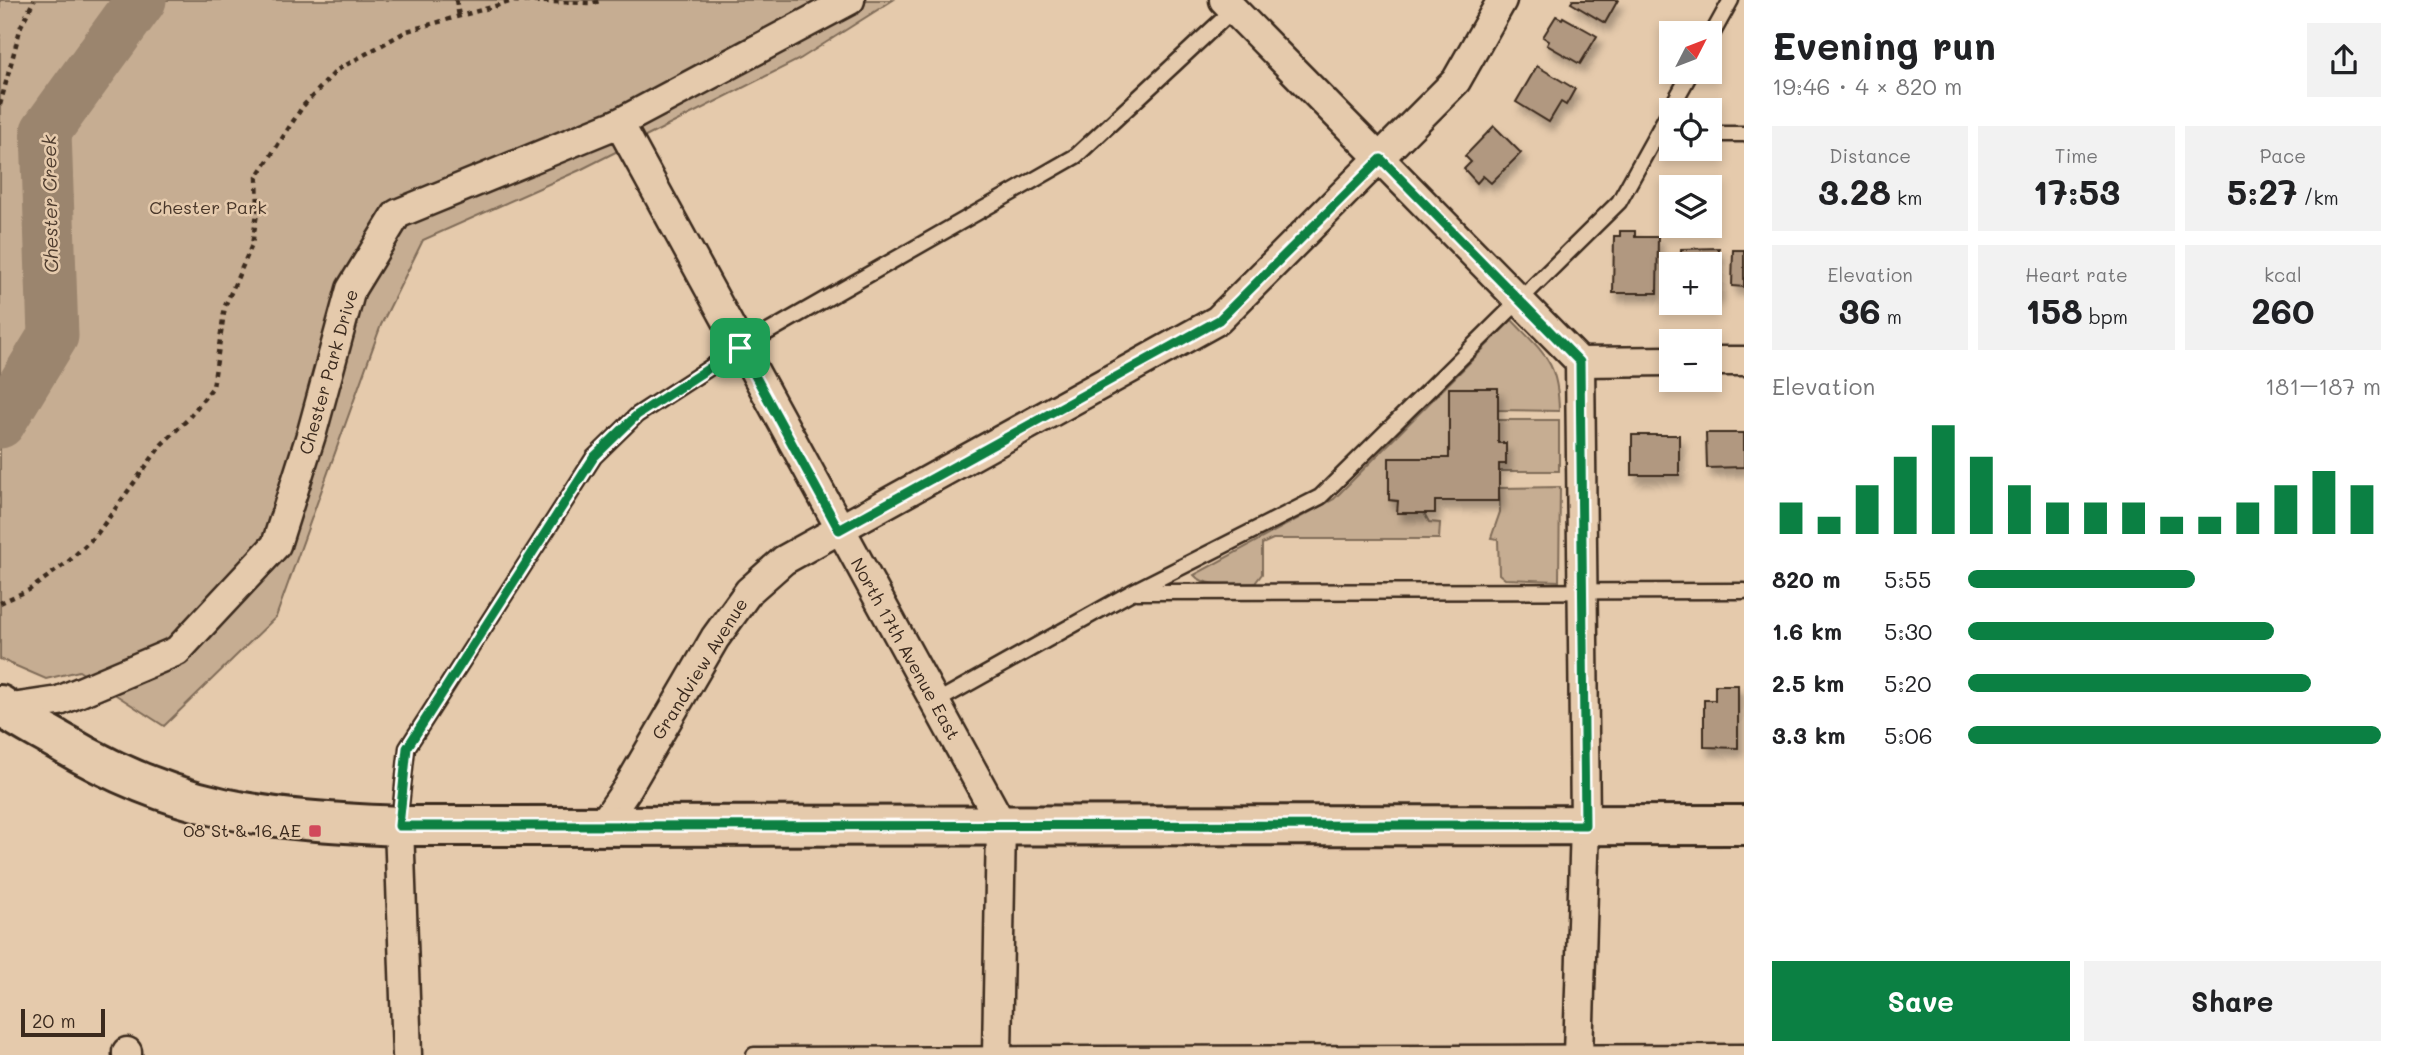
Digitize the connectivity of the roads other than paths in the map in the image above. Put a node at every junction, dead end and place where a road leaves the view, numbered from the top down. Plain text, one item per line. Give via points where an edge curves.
1 (850, 0) edge
2 (1502, 0) edge
3 (1731, 0) edge
4 (1234, 3) edge
5 (1719, 21) edge
6 (619, 123) junction
7 (1722, 134) edge
8 (1744, 134) edge
9 (1659, 142) edge
10 (1381, 159) junction
11 (1519, 298) junction
12 (740, 348) junction
13 (1659, 361) edge
14 (1722, 361) edge
15 (1744, 361) edge
16 (1580, 362) junction
17 (839, 530) junction
18 (1744, 591) edge
19 (1132, 592) junction
20 (1583, 592) junction
21 (934, 703) junction
22 (2, 709) edge
23 (1001, 823) junction
24 (603, 824) junction
25 (1585, 825) junction
26 (1744, 825) edge
27 (399, 826) junction
28 (1744, 1052) edge
29 (1578, 1053) edge
30 (996, 1054) edge
31 (407, 1055) edge
32 (754, 1055) edge

1 - 6 street, Chester Park Drive
2 - 10 street, Grandview Avenue via 1456,81
3 - 5 lane
4 - 10 street
4 - 12 lane via 1076,156
6 - 12 street, North 17th Avenue East
6 - 22 street, Chester Park Drive via 397,214 351,289 313,432 276,545 177,650 59,701
7 - 8 lane
9 - 11 lane via 1619,202
10 - 11 street
10 - 17 street, Grandview Avenue via 1219,320
11 - 16 street
11 - 19 lane via 1320,497
12 - 17 street, North 17th Avenue East
12 - 27 lane via 637,415 594,457 407,748
13 - 16 street
14 - 15 street
16 - 20 street
17 - 21 street, North 17th Avenue East
17 - 24 street, Grandview Avenue via 784,560 749,591 715,638
18 - 20 lane
19 - 20 lane
19 - 21 lane
20 - 25 street
21 - 23 street, North 17th Avenue East
22 - 27 street via 100,765 152,789 209,807 304,821
23 - 24 street
23 - 25 street
23 - 30 street
24 - 27 street
25 - 26 street
25 - 29 street
27 - 31 street
28 - 29 lane
29 - 30 lane
30 - 32 lane

